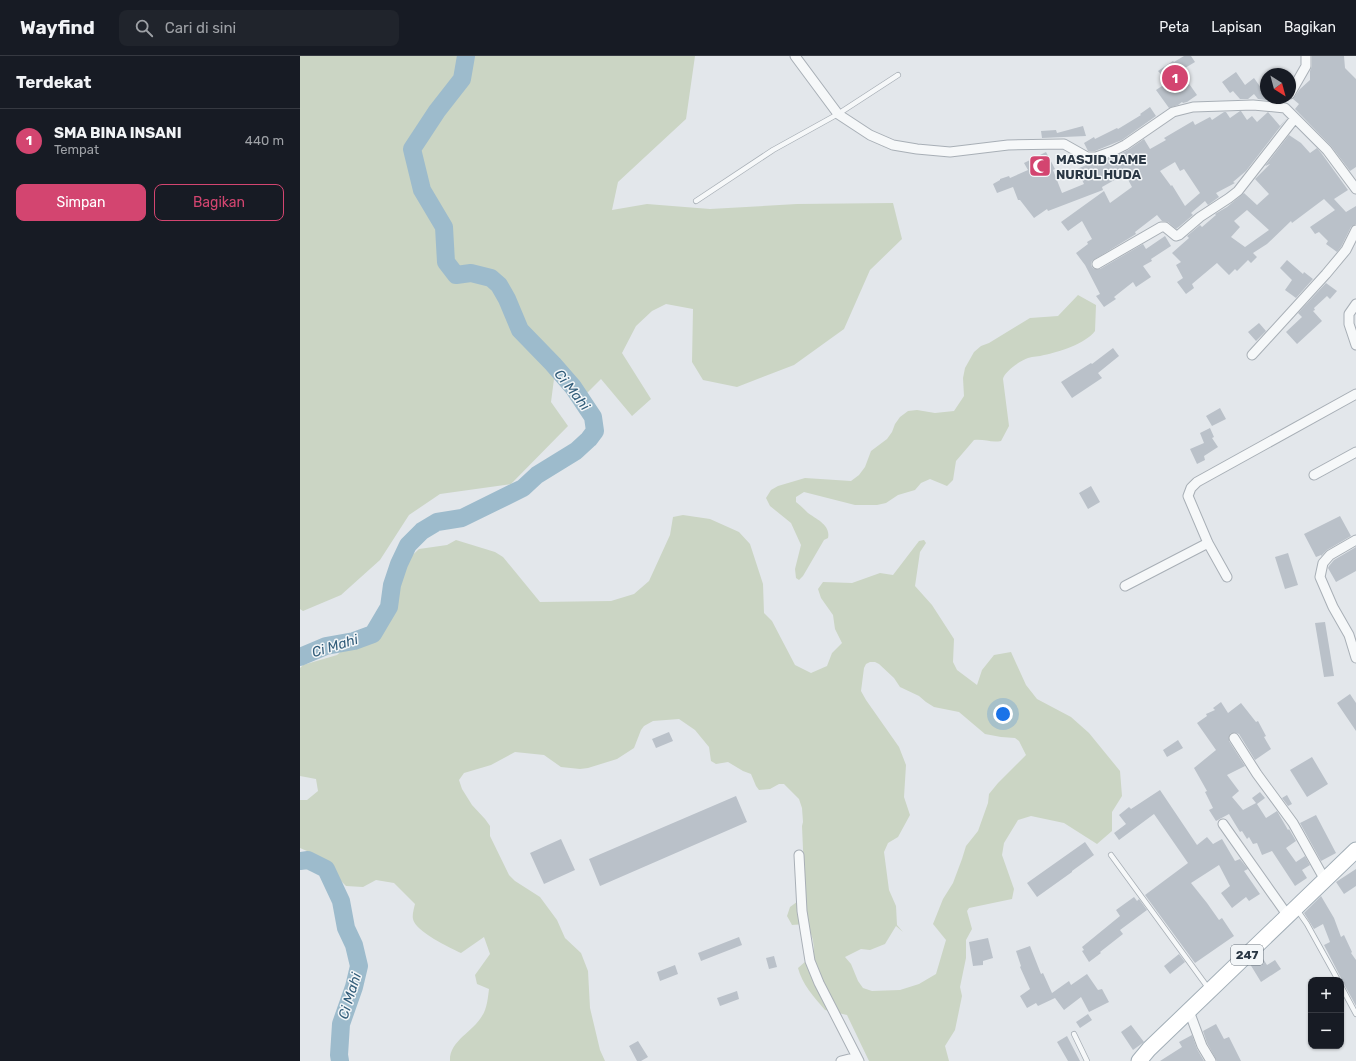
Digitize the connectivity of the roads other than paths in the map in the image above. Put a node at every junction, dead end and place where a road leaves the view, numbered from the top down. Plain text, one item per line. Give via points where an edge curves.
1 (795, 56) edge
2 (1306, 56) edge
3 (898, 75) dead end
4 (1296, 84) edge
5 (1287, 104) edge
6 (1285, 108) junction
7 (838, 114) junction
8 (1295, 118) junction
9 (1356, 189) edge
10 (696, 200) dead end
11 (1356, 230) edge
12 (1097, 264) dead end
13 (1356, 304) edge
14 (1356, 345) edge
15 (1252, 355) dead end
16 (1356, 394) edge
17 (1356, 452) edge
18 (1314, 475) dead end
19 (1356, 540) edge
20 (1208, 543) junction
21 (1227, 577) dead end
22 (1125, 586) dead end
23 (1354, 642) edge
24 (1356, 658) edge
25 (1234, 738) dead end
26 (1223, 824) dead end
27 (1356, 850) edge
28 (799, 855) dead end
29 (1112, 855) dead end
30 (1325, 880) junction
31 (1292, 912) junction
32 (1336, 977) edge
33 (1210, 991) junction
34 (1344, 992) edge
35 (1189, 1011) junction
36 (1356, 1014) edge
37 (1074, 1034) dead end
38 (858, 1059) edge
39 (841, 1061) edge
40 (1088, 1061) edge
41 (1139, 1061) edge
42 (1211, 1061) edge

1 - 7 street
2 - 4 street via 1306,66
3 - 7 lane
5 - 6 street
6 - 7 street via 1253,104 1193,107 1173,112 1131,141 1096,157 1087,157 1064,144 1008,145 950,152 893,145 870,135
6 - 8 street
7 - 10 lane via 773,150
8 - 9 street via 1327,150
8 - 12 street via 1238,191 1179,235 1176,236 1165,227 1161,227
11 - 15 street via 1346,250
13 - 14 street via 1349,314 1349,324
16 - 20 street via 1197,482 1191,488 1188,496
17 - 18 street
19 - 23 street via 1330,555 1323,563 1320,577 1333,607
20 - 21 street
20 - 22 street
23 - 24 street
25 - 30 street via 1293,823
26 - 31 street
27 - 30 main road, 247
28 - 38 street via 802,911 810,961
29 - 33 lane
30 - 31 main road, 247
31 - 32 lane via 1307,924
31 - 33 main road, 247
33 - 35 main road, 247
34 - 36 lane
35 - 41 main road, 247
35 - 42 street via 1202,1046
37 - 40 lane
38 - 39 street

